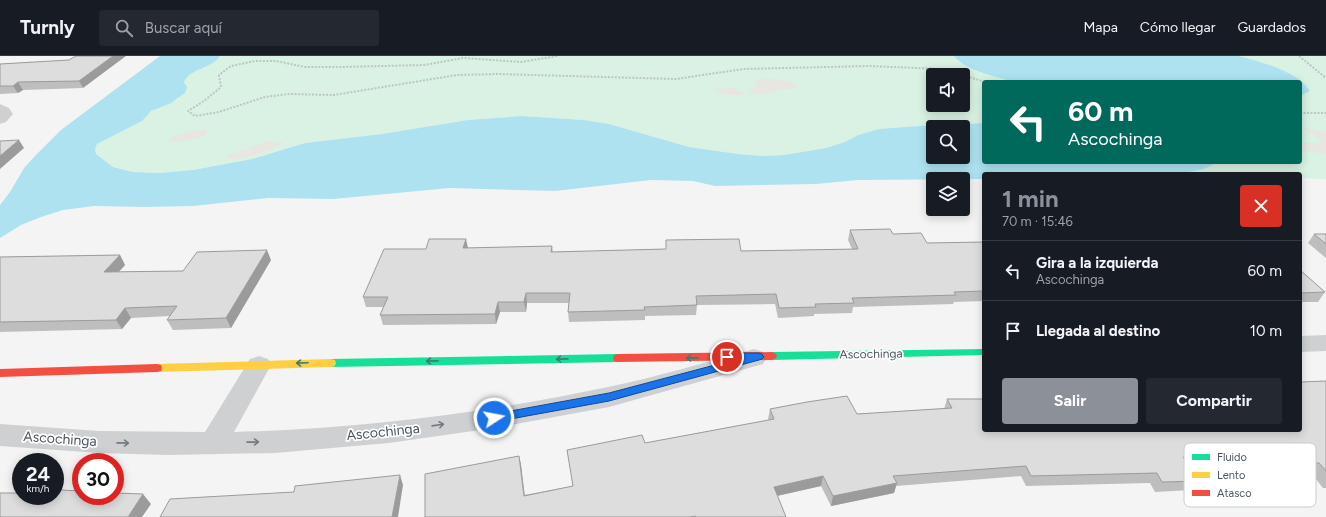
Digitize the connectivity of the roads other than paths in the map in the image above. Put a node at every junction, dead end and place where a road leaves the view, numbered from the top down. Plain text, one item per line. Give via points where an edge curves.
1 (0, 109) edge
2 (0, 119) edge
3 (1326, 343) edge
4 (1302, 344) edge
5 (982, 352) edge
6 (759, 357) junction
7 (259, 365) junction
8 (0, 373) edge
9 (0, 435) edge
10 (213, 443) junction

1 - 2 street via 5,114
3 - 4 street
5 - 6 street, Ascochinga
6 -> 7 street, Ascochinga
10 -> 6 street, Ascochinga via 275,442 389,432 494,418 609,397
7 - 8 street, Ascochinga
7 - 10 street
9 -> 10 street, Ascochinga via 99,442

